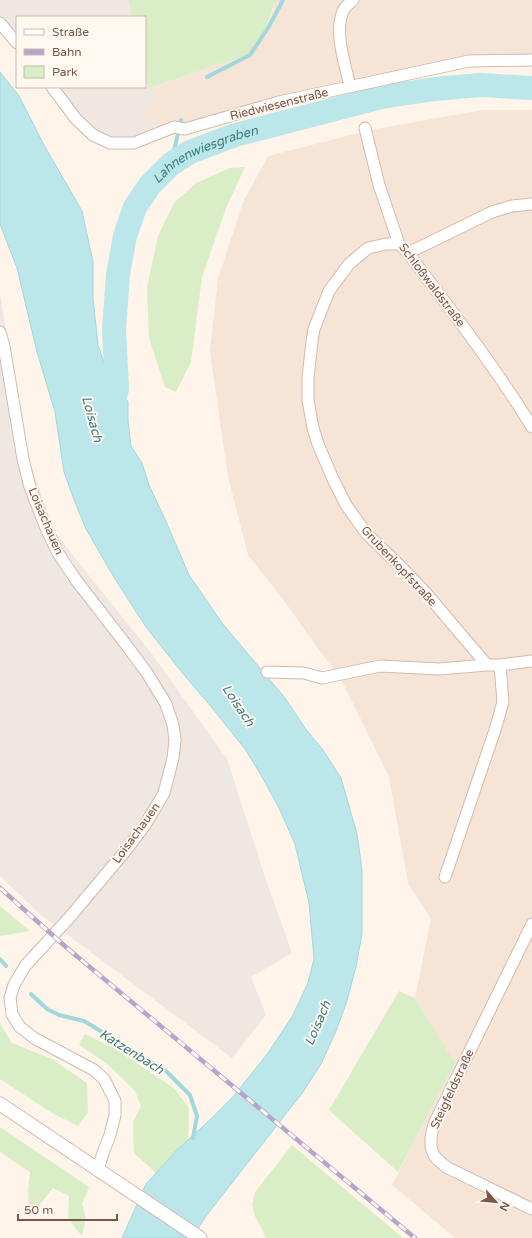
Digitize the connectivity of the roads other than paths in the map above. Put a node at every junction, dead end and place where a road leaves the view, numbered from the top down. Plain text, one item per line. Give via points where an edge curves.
1 (353, 0) edge
2 (0, 23) edge
3 (16, 42) edge
4 (532, 60) edge
5 (350, 86) junction
6 (53, 88) edge
7 (365, 128) dead end
8 (532, 204) edge
9 (398, 244) junction
10 (408, 253) junction
11 (0, 332) edge
12 (532, 427) edge
13 (532, 661) edge
14 (487, 665) junction
15 (500, 665) junction
16 (267, 672) dead end
17 (445, 877) dead end
18 (532, 924) edge
19 (0, 1104) edge
20 (98, 1169) junction
21 (532, 1209) edge
22 (200, 1238) edge

1 - 5 street via 345,8 339,35
2 - 3 street
4 - 5 street, Riedwiesenstraße via 469,61
5 - 6 street, Riedwiesenstraße via 179,128 134,143 110,143 93,135 76,119
7 - 9 street, Schloßwaldstraße via 379,185
8 - 10 street via 492,212
9 - 10 street, Schloßwaldstraße
9 - 14 street, Grubenkopfstraße via 368,248 349,264 329,291 312,342 308,400 313,428 346,505 366,533 421,588
10 - 12 street, Schloßwaldstraße
11 - 20 street, Loisachauen via 23,459 30,487 46,528 72,574 124,642 166,704 175,740 164,793 145,825 69,918 25,966 10,998 12,1014 20,1027 34,1038 94,1070 104,1079 115,1101 115,1114
13 - 15 street
14 - 15 street
14 - 16 street via 439,670 380,666 322,678 304,673
15 - 17 street via 503,702
18 - 21 street, Steigfeldstraße via 431,1134 431,1146 435,1157 446,1167
19 - 20 street
20 - 22 street

